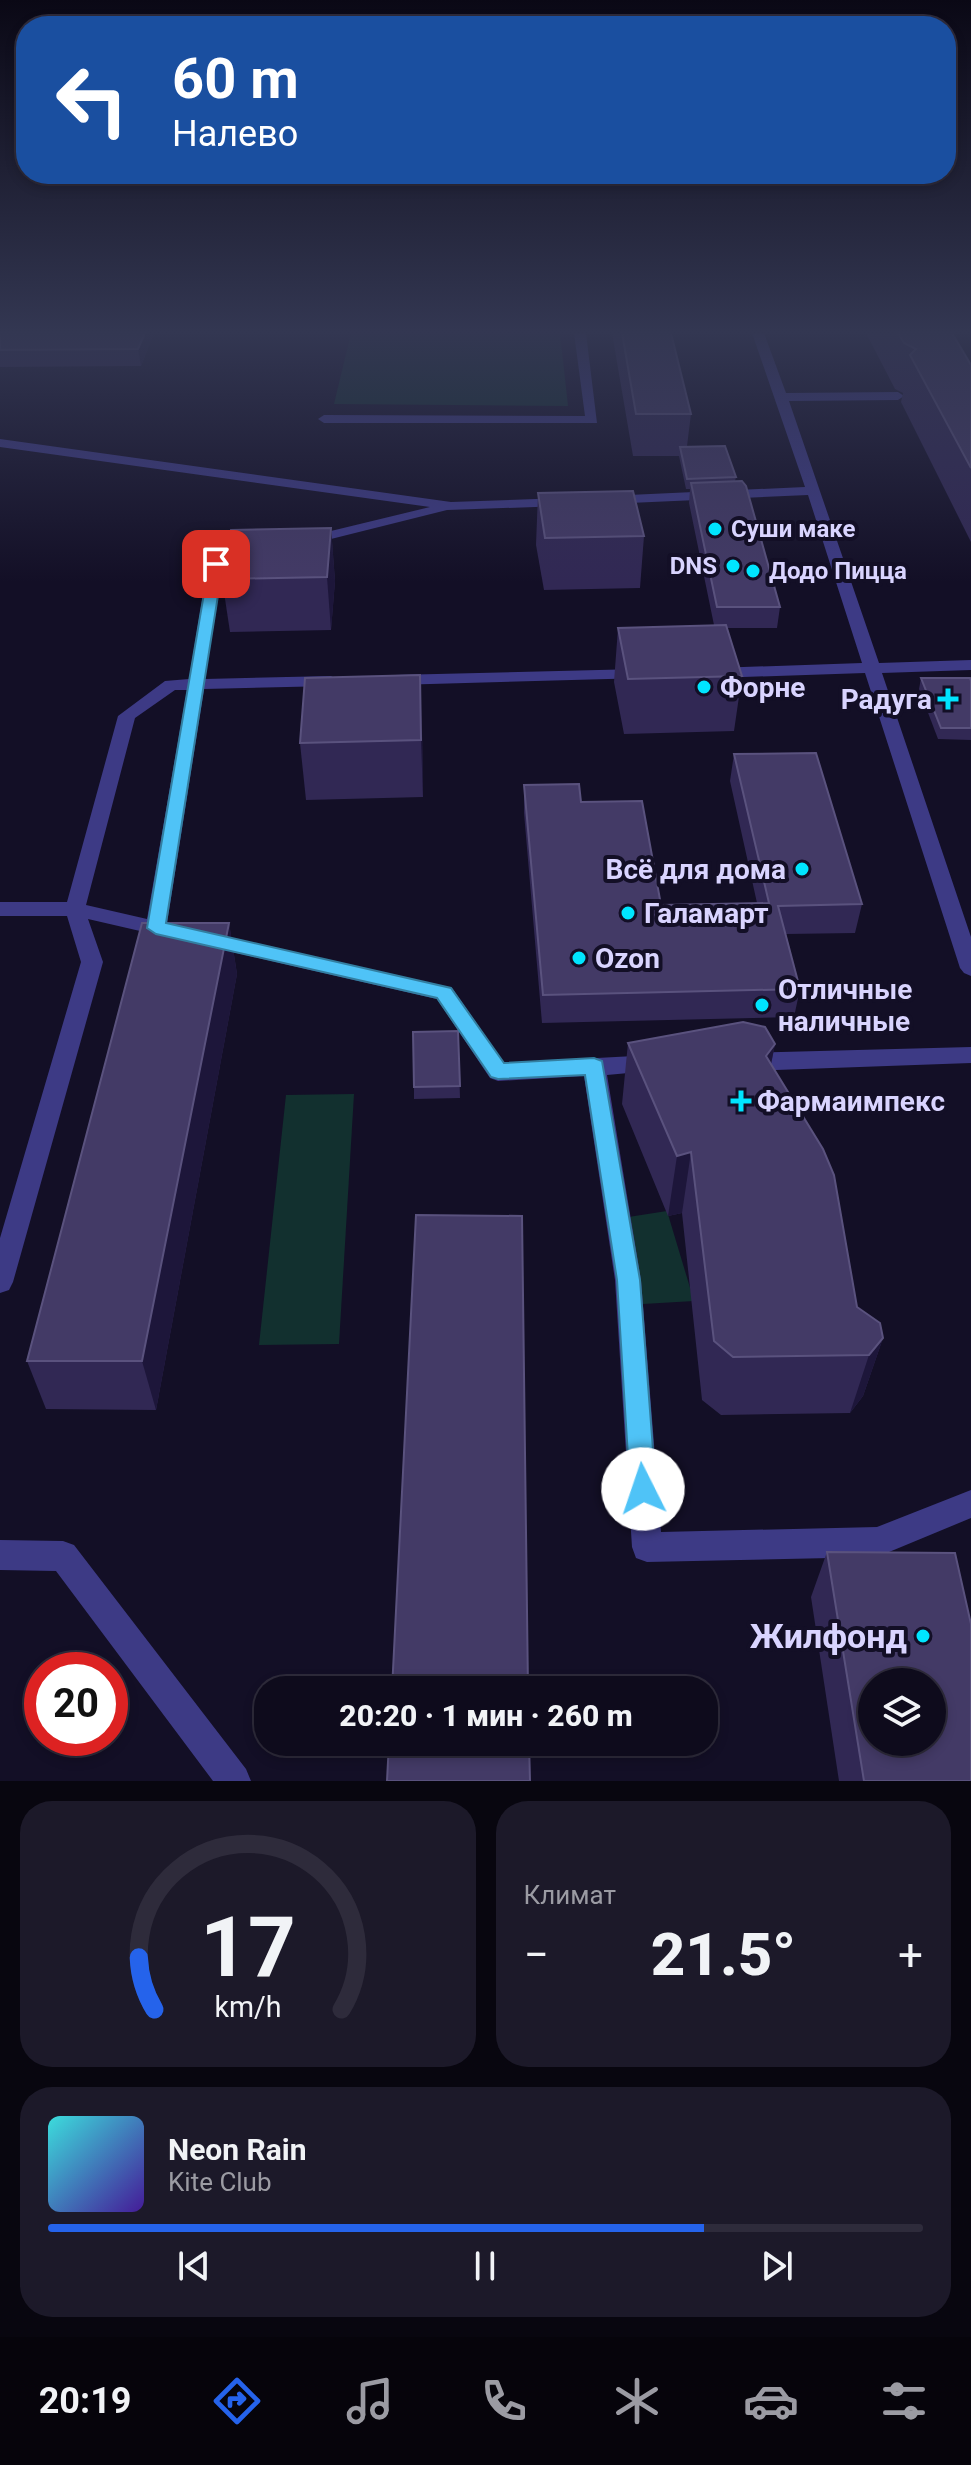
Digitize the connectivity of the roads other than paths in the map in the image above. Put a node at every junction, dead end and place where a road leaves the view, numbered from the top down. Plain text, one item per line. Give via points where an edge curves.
1 (591, 416) edge
2 (789, 416) edge
3 (324, 419) dead end
4 (0, 443) edge
5 (814, 491) junction
6 (451, 506) junction
7 (292, 545) edge
8 (263, 552) edge
9 (971, 665) edge
10 (873, 669) junction
11 (698, 673) edge
12 (651, 674) edge
13 (353, 680) edge
14 (384, 680) edge
15 (196, 684) junction
16 (0, 909) edge
17 (75, 909) junction
18 (156, 928) junction
19 (971, 968) edge
20 (971, 1055) edge
21 (719, 1062) edge
22 (672, 1064) edge
23 (594, 1066) junction
24 (0, 1282) edge
25 (971, 1504) edge
26 (0, 1555) edge
27 (234, 1781) edge

1 - 3 street
2 - 5 street
4 - 6 street
5 - 6 street
5 - 10 street
6 - 7 street
8 - 15 street via 216,564
9 - 10 street
10 - 11 street
10 - 19 street
12 - 14 street
13 - 15 street
15 - 17 street via 171,685 127,716
15 - 18 street
16 - 17 street
17 - 18 street
17 - 24 street via 92,962
18 - 23 street via 444,993 498,1072
20 - 21 street
22 - 23 street
23 - 25 street via 628,1280 647,1547 877,1542
26 - 27 street via 63,1556

